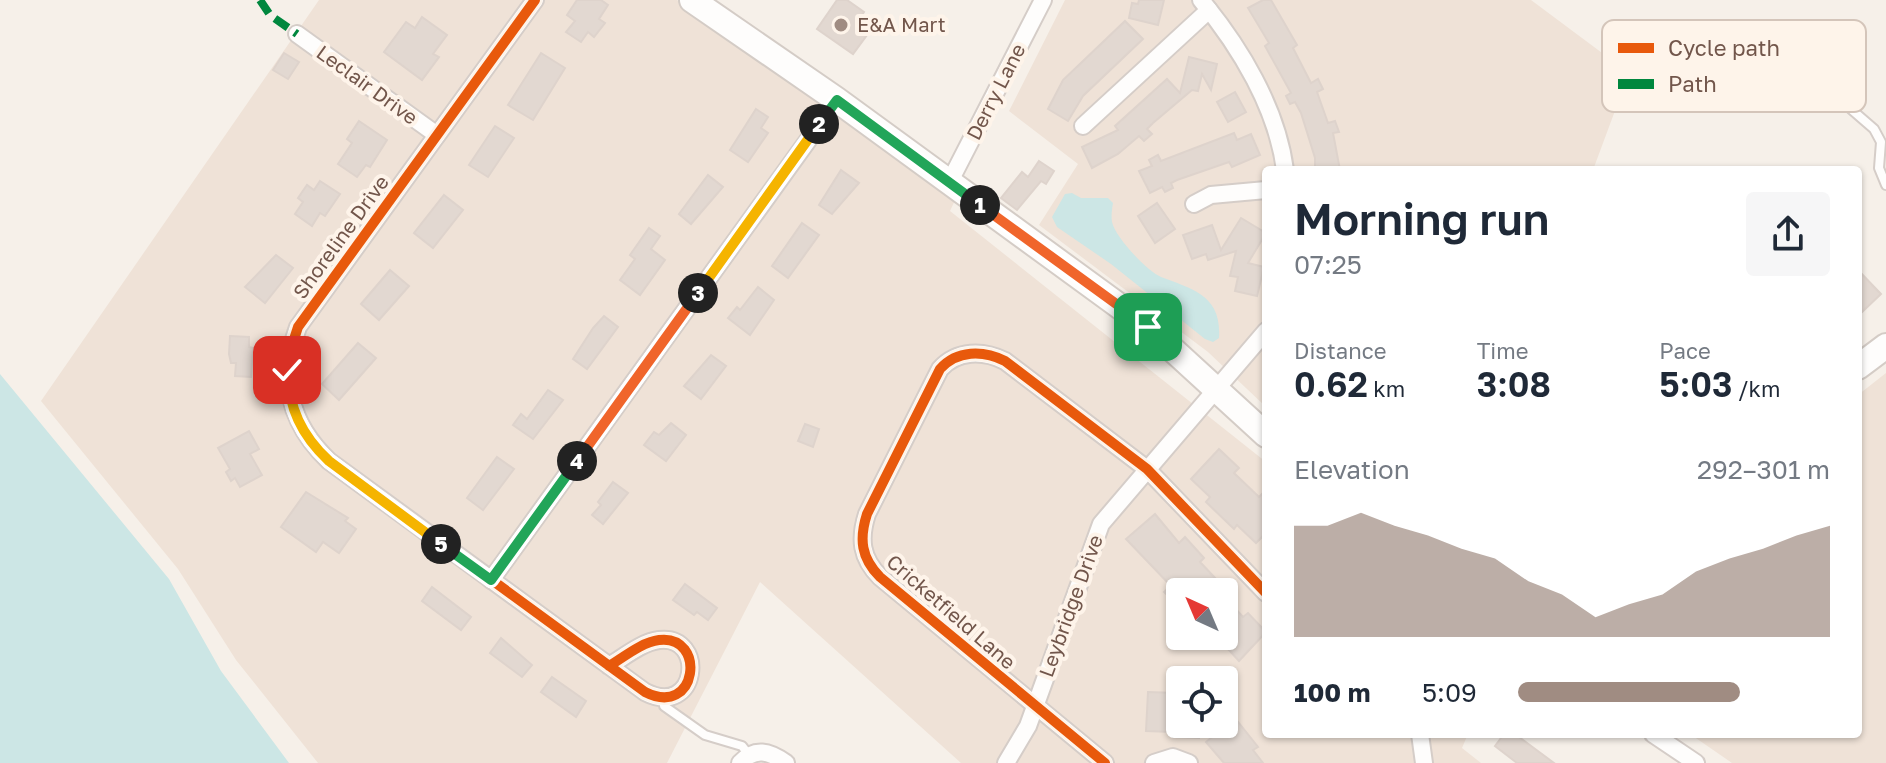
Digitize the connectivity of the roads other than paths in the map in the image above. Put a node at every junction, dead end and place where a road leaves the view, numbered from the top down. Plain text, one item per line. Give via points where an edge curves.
1 (535, 0) edge
2 (692, 0) edge
3 (1043, 0) edge
4 (1205, 5) edge
5 (297, 34) dead end
6 (837, 100) junction
7 (1854, 112) edge
8 (1083, 126) dead end
9 (437, 135) junction
10 (1284, 166) edge
11 (949, 183) junction
12 (1886, 185) edge
13 (1262, 190) edge
14 (1194, 204) dead end
15 (1262, 336) edge
16 (1886, 346) edge
17 (1862, 364) edge
18 (1218, 388) junction
19 (1262, 431) edge
20 (1147, 469) junction
21 (491, 580) junction
22 (1262, 589) edge
23 (609, 666) junction
24 (664, 698) junction
25 (1035, 708) junction
26 (1421, 738) edge
27 (1659, 738) edge
28 (745, 759) edge
29 (786, 763) edge
30 (1006, 763) edge
31 (1105, 763) edge
32 (1154, 763) edge
33 (1189, 763) edge
34 (1424, 763) edge
35 (1696, 763) edge

1 - 9 street, Shoreline Drive
2 - 6 main road
3 - 11 street, Derry Lane
4 - 8 street
4 - 10 street via 1263,99
5 - 9 street, Leclair Drive
6 - 11 main road
6 - 21 street
7 - 12 lane via 1881,142 1879,168
9 - 21 street, Shoreline Drive via 298,327 288,389 292,409 313,446
11 - 18 main road via 1148,327
13 - 14 street via 1211,195
15 - 18 street, Leybridge Drive
16 - 17 main road
18 - 19 main road
18 - 20 street, Leybridge Drive
20 - 22 street, Cricketfield Lane
20 - 25 street, Leybridge Drive via 1110,510 1095,537
20 - 25 street, Cricketfield Lane via 1005,361 984,353 959,355 940,369 867,514 862,548 874,570
21 - 23 street, Shoreline Drive
23 - 24 street, Shoreline Drive via 645,692
23 - 24 street via 650,643 677,643 689,657 691,675 682,691
24 - 28 lane via 666,708 696,729 742,746
25 - 30 street, Leybridge Drive
25 - 31 street, Cricketfield Lane
26 - 34 street
27 - 35 street
28 - 29 street via 765,752
32 - 33 street via 1173,757

